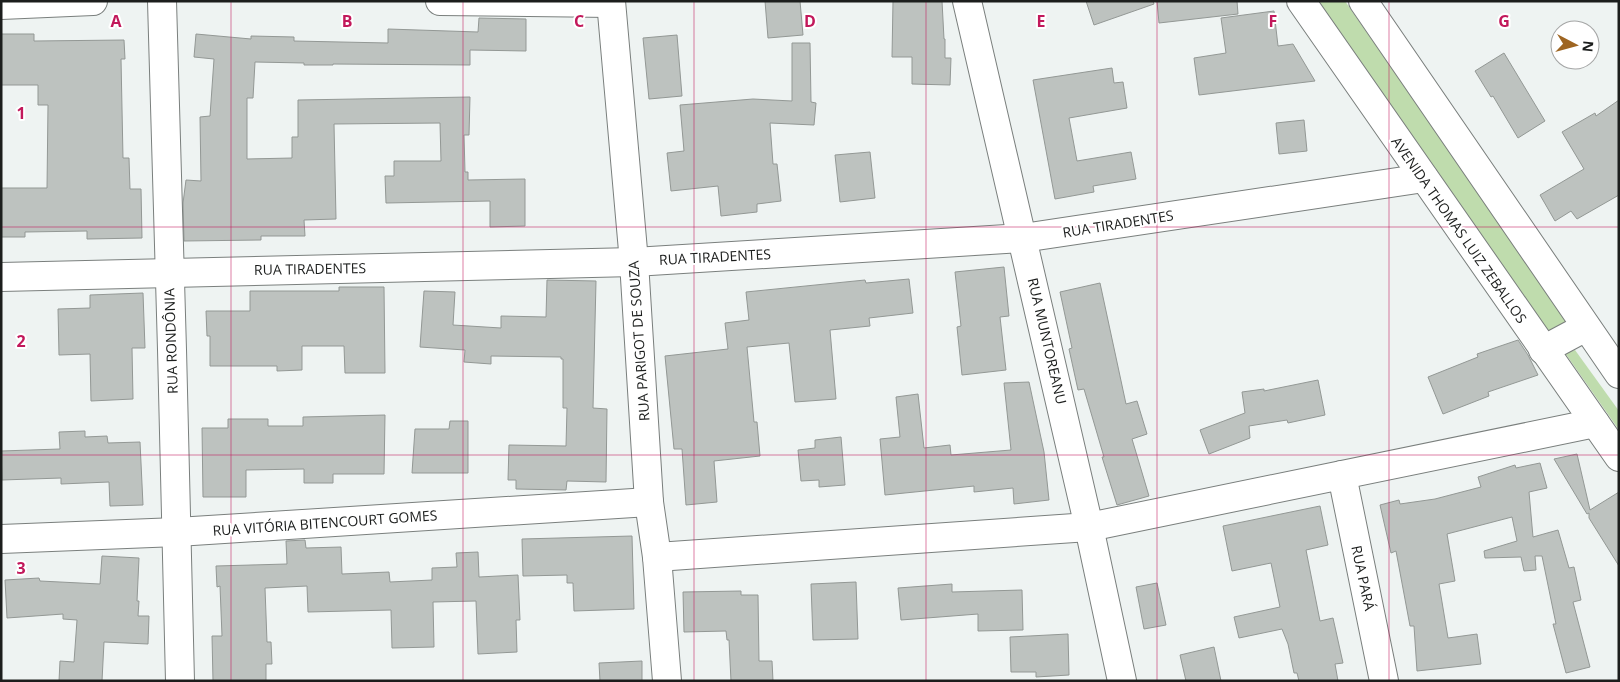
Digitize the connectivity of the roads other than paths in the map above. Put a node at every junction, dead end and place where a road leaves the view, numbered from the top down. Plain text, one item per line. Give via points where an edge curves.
1 (93, 1) edge
2 (162, 1) edge
3 (440, 1) edge
4 (967, 1) edge
5 (1301, 1) edge
6 (1363, 1) edge
7 (611, 2) edge
8 (1, 5) edge
9 (1424, 178) junction
10 (1023, 238) junction
11 (634, 262) junction
12 (169, 273) junction
13 (1, 277) edge
14 (1586, 327) junction
15 (1543, 350) junction
16 (1619, 374) edge
17 (1595, 423) junction
18 (1619, 457) edge
19 (1342, 475) junction
20 (649, 502) junction
21 (1089, 526) junction
22 (177, 532) junction
23 (1, 539) edge
24 (657, 557) junction
25 (180, 681) edge
26 (668, 681) edge
27 (1122, 681) edge
28 (1384, 681) edge

1 - 8 street
2 - 12 street, RUA RONDÔNIA
3 - 7 street
4 - 10 street, RUA MUNTOREANU
5 - 9 street, AVENIDA THOMAS LUIZ ZEBALLOS
6 - 14 street
7 - 11 street, RUA PARIGOT DE SOUZA
9 - 10 street, RUA TIRADENTES
9 - 15 street, AVENIDA THOMAS LUIZ ZEBALLOS
10 - 11 street, RUA TIRADENTES
10 - 21 street, RUA MUNTOREANU
11 - 12 street, RUA TIRADENTES
11 - 20 street, RUA PARIGOT DE SOUZA
12 - 13 street, RUA TIRADENTES
12 - 22 street, RUA RONDÔNIA
14 - 15 street
14 - 16 street
15 - 17 street, AVENIDA THOMAS LUIZ ZEBALLOS
17 - 18 street, AVENIDA THOMAS LUIZ ZEBALLOS
17 - 19 street
19 - 21 street
19 - 28 street, RUA PARÁ
20 - 22 street, RUA VITÓRIA BITENCOURT GOMES
20 - 24 street, RUA PARIGOT DE SOUZA
21 - 24 street
21 - 27 street, RUA MUNTOREANU
22 - 23 street, RUA VITÓRIA BITENCOURT GOMES
22 - 25 street, RUA RONDÔNIA
24 - 26 street, RUA PARIGOT DE SOUZA

